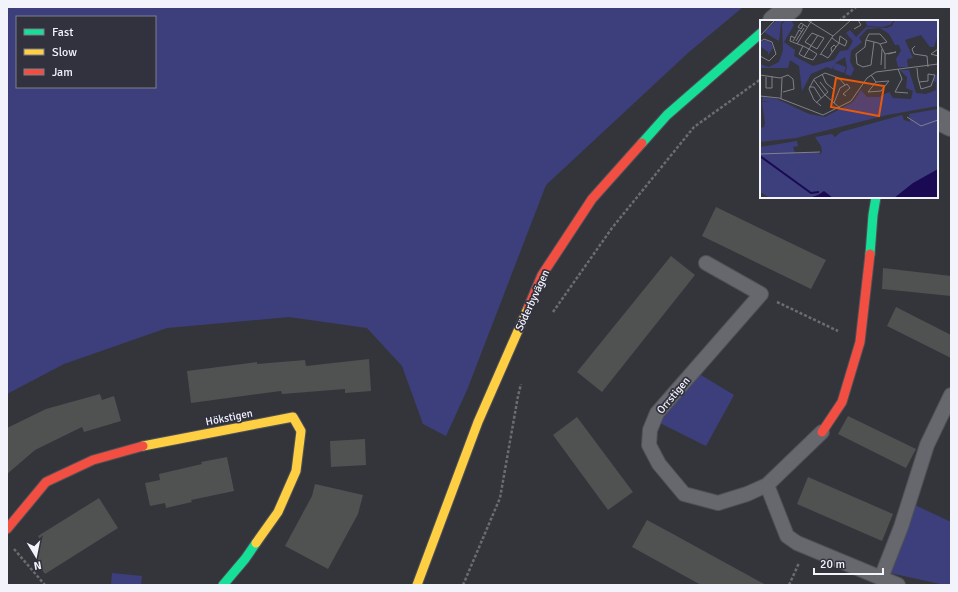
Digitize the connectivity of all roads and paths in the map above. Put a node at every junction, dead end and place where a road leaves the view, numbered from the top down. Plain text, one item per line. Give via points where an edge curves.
1 (856, 7) edge
2 (840, 20) edge
3 (760, 34) edge
4 (760, 80) edge
5 (938, 118) edge
6 (951, 125) edge
7 (876, 198) edge
8 (706, 263) dead end
9 (761, 294) junction
10 (550, 315) dead end
11 (860, 342) junction
12 (522, 382) dead end
13 (951, 395) edge
14 (822, 432) joint
15 (767, 485) junction
16 (7, 529) edge
17 (12, 547) dead end
18 (881, 578) junction
19 (45, 585) edge
20 (223, 585) edge
21 (417, 585) edge
22 (462, 585) edge
23 (898, 585) edge

1 - 2 path
3 - 21 street, Söderbyvägen via 667,115 592,199 542,275 478,422
4 - 10 path via 694,128 612,228
5 - 6 street
7 - 11 street, Orrstigen
8 - 9 lane
9 - 11 path
9 - 15 lane, Orrstigen via 656,412 650,430 649,445 659,464 684,494 718,503
11 - 14 street, Orrstigen via 842,402
12 - 22 path via 500,498
13 - 18 lane via 927,445 901,527
14 - 15 lane, Orrstigen
15 - 18 lane via 787,536 797,543
16 - 20 street, Hökstigen via 46,482 93,460 144,446 292,417 301,431 296,471 278,512
17 - 19 path
18 - 23 lane

